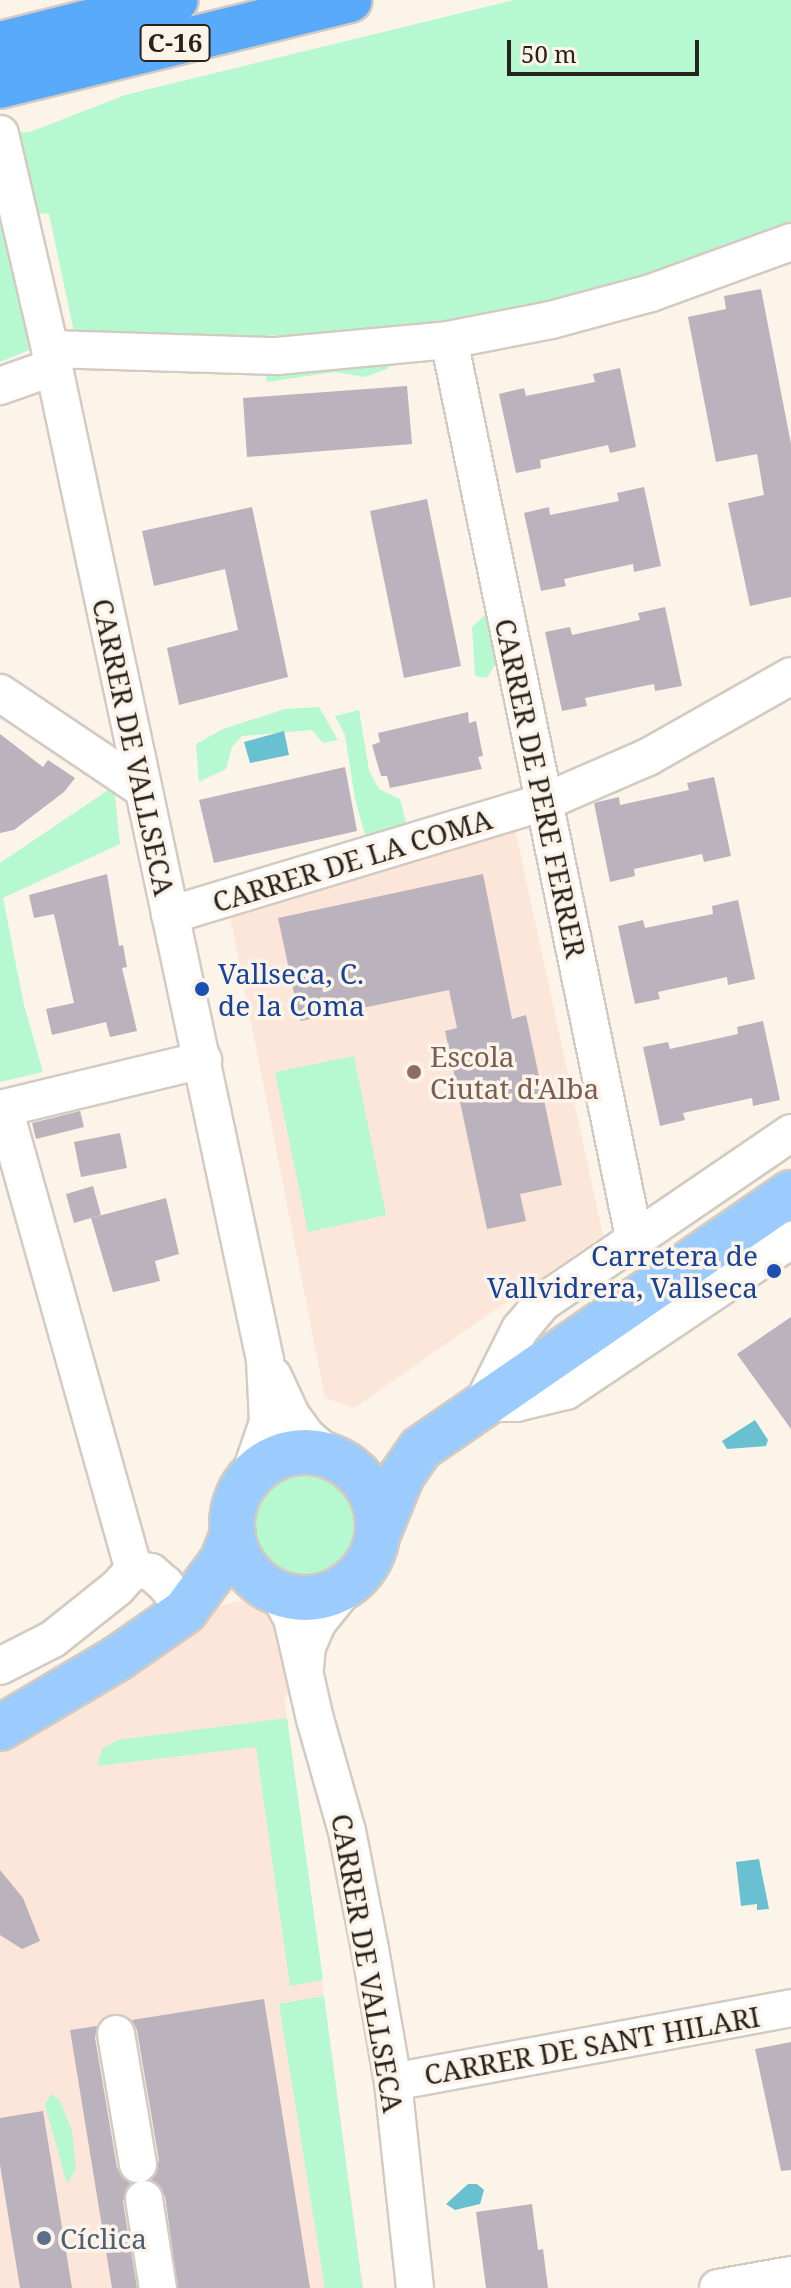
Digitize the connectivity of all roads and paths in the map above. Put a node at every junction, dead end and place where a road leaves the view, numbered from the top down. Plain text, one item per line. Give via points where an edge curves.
1 (176, 0) edge
2 (350, 0) edge
3 (0, 44) edge
4 (0, 86) edge
5 (0, 134) edge
6 (791, 242) edge
7 (449, 340) junction
8 (52, 358) junction
9 (0, 386) edge
10 (791, 676) edge
11 (0, 693) edge
12 (143, 789) junction
13 (544, 802) junction
14 (170, 915) junction
15 (203, 1060) junction
16 (2, 1109) edge
17 (791, 1133) edge
18 (791, 1193) edge
19 (634, 1237) junction
20 (791, 1240) edge
21 (265, 1360) junction
22 (483, 1403) junction
23 (421, 1448) junction
24 (335, 1458) junction
25 (250, 1475) junction
26 (380, 1529) junction
27 (233, 1534) junction
28 (134, 1569) junction
29 (346, 1587) junction
30 (274, 1592) junction
31 (185, 1611) junction
32 (0, 1666) edge
33 (305, 1669) junction
34 (0, 1728) edge
35 (791, 2008) edge
36 (115, 2025) dead end
37 (393, 2082) junction
38 (791, 2275) edge
39 (419, 2279) edge
40 (158, 2288) edge
41 (718, 2288) edge

1 - 3 highway, C-16
2 - 4 highway, C-16
5 - 8 street, CARRER DE VALLSECA
6 - 7 street via 651,293
7 - 8 street via 277,356
7 - 13 street, CARRER DE PERE FERRER
8 - 9 street
8 - 12 street, CARRER DE VALLSECA
10 - 13 street, CARRER DE LA COMA via 648,757
11 - 12 street
12 - 14 street, CARRER DE VALLSECA
13 - 14 street, CARRER DE LA COMA
13 - 19 street, CARRER DE PERE FERRER
14 - 15 street, CARRER DE VALLSECA
15 - 16 street
15 - 21 street, CARRER DE VALLSECA
16 - 28 street
17 - 19 street
18 - 22 main road
19 - 22 street via 543,1302 520,1329
20 - 22 street via 566,1391 516,1403
21 - 24 street via 306,1436
21 - 25 street via 268,1422
22 - 23 main road
23 - 24 main road
23 - 26 main road via 402,1475
24 - 25 main road via 300,1451 272,1459
24 - 26 main road via 367,1485
25 - 27 main road via 232,1514
26 - 29 main road via 371,1558
27 - 30 main road via 242,1565
27 - 31 main road via 222,1561
28 - 31 street via 151,1572
28 - 32 street via 53,1639
29 - 30 main road via 313,1599
29 - 33 street, CARRER DE VALLSECA via 317,1623
30 - 31 main road via 240,1592
30 - 33 street, CARRER DE VALLSECA via 292,1618
31 - 34 main road
33 - 37 street, CARRER DE VALLSECA via 347,1831
35 - 37 street, CARRER DE SANT HILARI
36 - 40 street
37 - 39 street, CARRER DE VALLSECA
38 - 41 street

